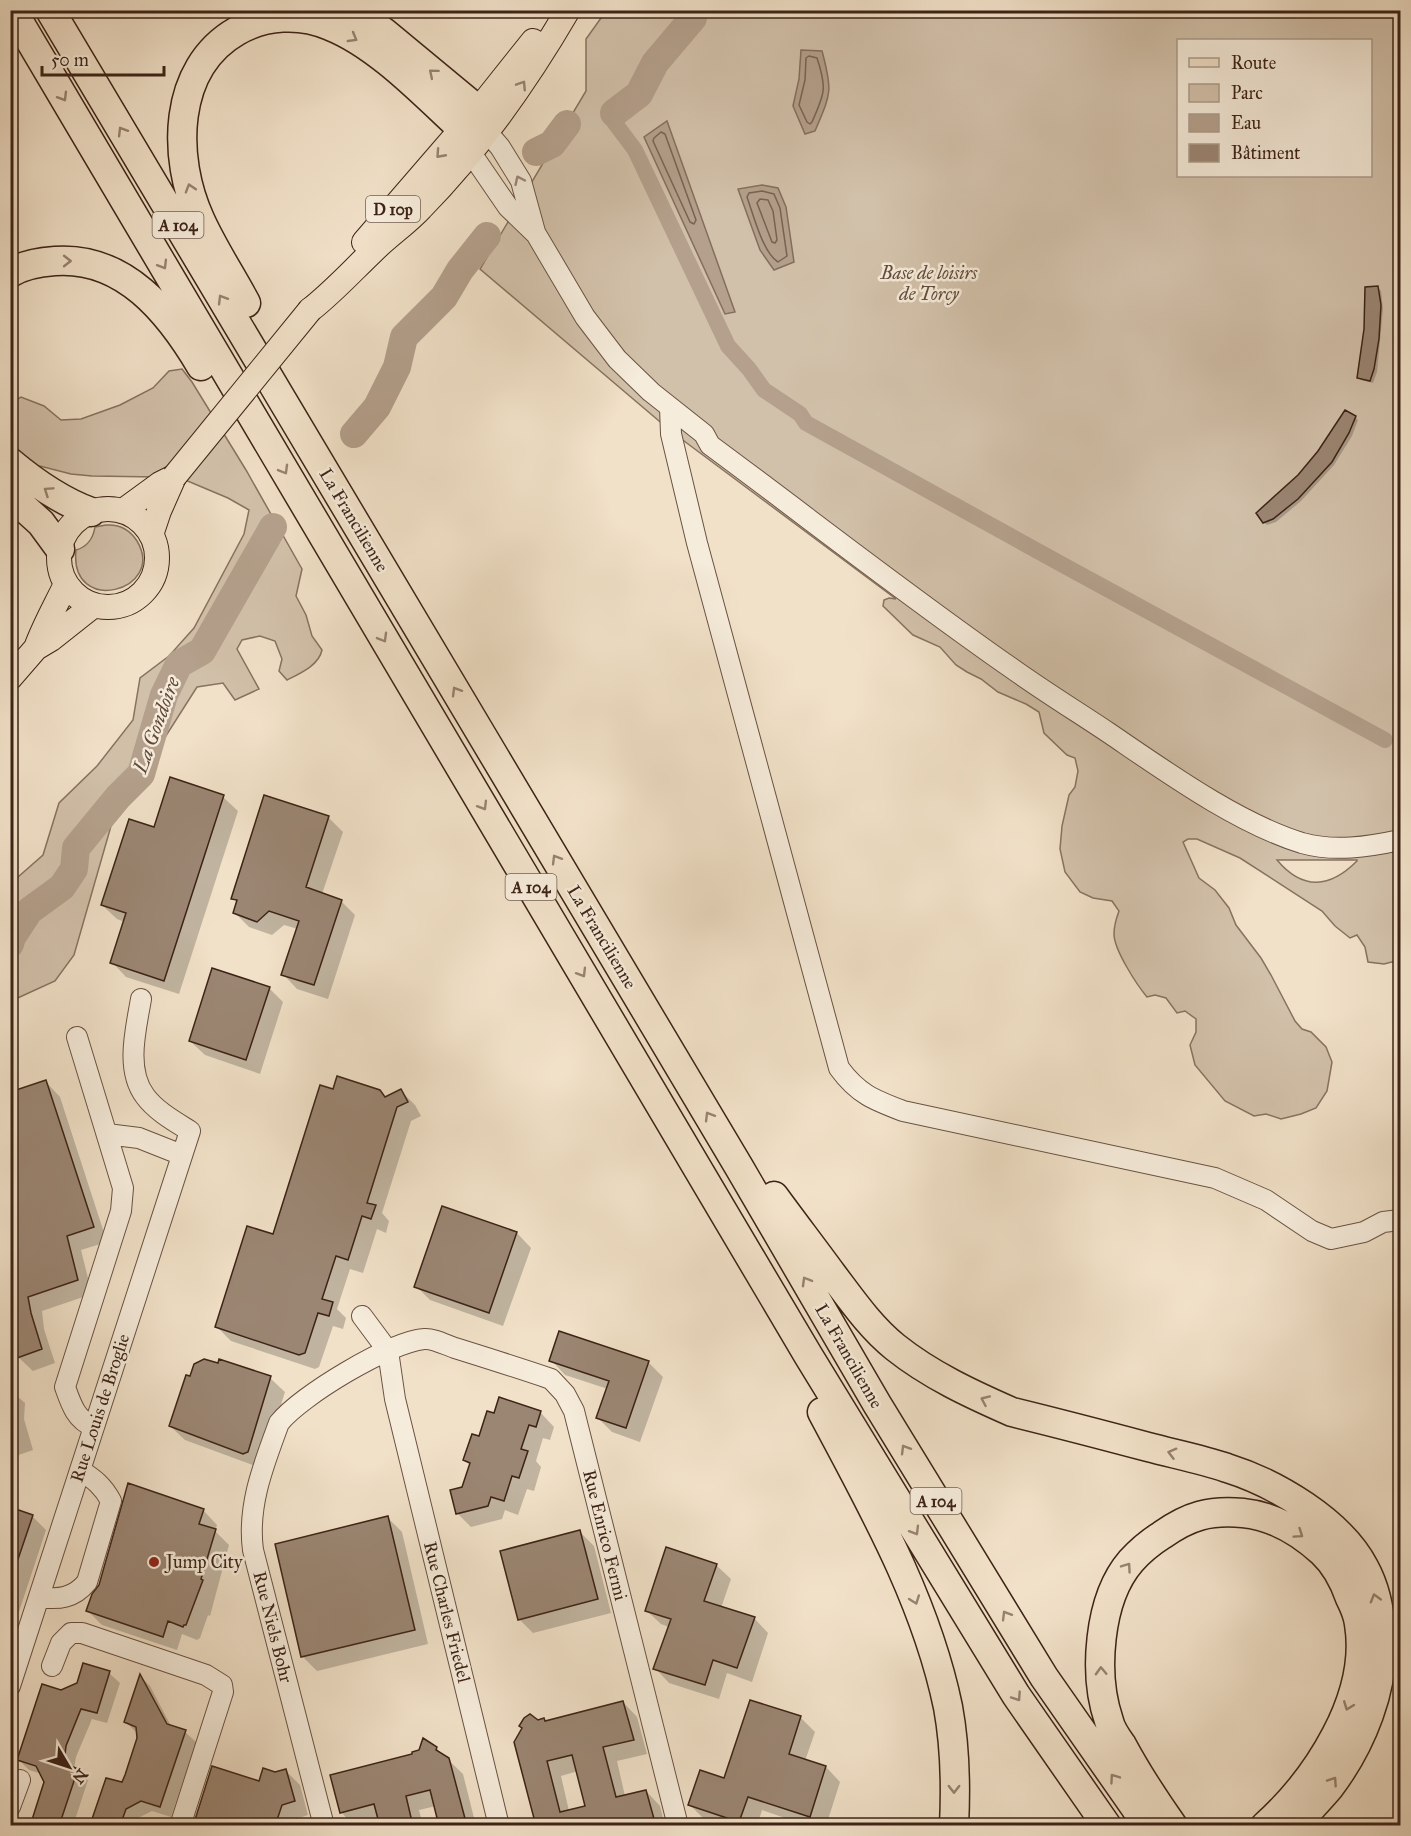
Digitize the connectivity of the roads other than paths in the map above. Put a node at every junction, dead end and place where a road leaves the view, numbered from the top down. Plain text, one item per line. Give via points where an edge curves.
1 (12, 10) edge
2 (50, 10) edge
3 (354, 10) edge
4 (556, 10) edge
5 (568, 10) edge
6 (475, 131) junction
7 (536, 234) junction
8 (10, 273) edge
9 (670, 407) junction
10 (255, 420) junction
11 (704, 434) junction
12 (306, 440) junction
13 (10, 462) edge
14 (174, 477) junction
15 (10, 495) edge
16 (123, 511) junction
17 (91, 512) junction
18 (151, 535) junction
19 (60, 549) junction
20 (66, 584) junction
21 (94, 605) junction
22 (36, 648) junction
23 (10, 678) edge
24 (1401, 829) edge
25 (1401, 840) edge
26 (141, 999) dead end
27 (77, 1037) dead end
28 (107, 1134) junction
29 (182, 1155) junction
30 (739, 1167) junction
31 (1401, 1220) edge
32 (362, 1316) dead end
33 (426, 1338) joint
34 (388, 1351) junction
35 (808, 1355) junction
36 (94, 1427) junction
37 (80, 1470) junction
38 (39, 1596) junction
39 (14, 1661) edge
40 (52, 1666) dead end
41 (10, 1686) edge
42 (20, 1780) dead end
43 (10, 1808) edge
44 (180, 1826) edge
45 (324, 1826) edge
46 (499, 1826) edge
47 (678, 1826) edge
48 (954, 1826) edge
49 (1107, 1826) edge
50 (1148, 1826) edge
51 (1173, 1826) edge
52 (1265, 1826) edge
53 (1295, 1826) edge

1 -> 10 highway, La Francilienne / A 104
12 -> 2 highway, La Francilienne / A 104
6 -> 3 highway via 385,33
4 - 6 main road, D 10p
6 -> 5 main road, D 10p via 526,78
6 - 7 street via 508,207
7 -> 6 street via 521,181 500,147
12 -> 6 highway via 304,402 200,218 188,183 182,128 192,81 214,48 241,29 264,20 303,19 328,25 368,46
6 - 14 main road, D 10p, bridge via 419,210 310,310
7 - 9 street via 585,317 617,359
8 -> 10 highway via 41,262 70,260 115,272 150,297 176,326 220,396
9 - 11 street
9 - 31 street via 671,434 700,554 839,1068 851,1084 874,1100 903,1111 1215,1178 1266,1200 1312,1232 1331,1239
10 -> 35 highway, La Francilienne / A 104
11 - 24 street via 716,438 1014,659 1241,806 1314,836 1354,838
11 - 25 street via 710,445 1010,667 1237,814 1313,846 1361,848
30 -> 12 highway, La Francilienne / A 104
17 -> 13 highway via 69,504
14 - 16 main road, D 10p
14 - 18 main road, D 10p
15 - 19 highway
16 - 17 main road
16 - 18 main road via 141,522
17 - 19 main road via 70,526
18 - 21 main road via 157,558 147,586 123,604
19 - 20 main road via 60,567
20 - 21 main road via 78,597
20 - 22 main road
21 - 22 main road
22 - 23 main road
26 - 29 street, Rue Louis de Broglie via 134,1047 136,1082 161,1112 190,1131
27 - 28 street
28 - 29 street via 139,1138
28 - 36 street via 123,1188 121,1211 65,1387 73,1410
29 - 36 street, Rue Louis de Broglie
50 -> 30 highway, La Francilienne / A 104 via 1038,1667 877,1404
53 -> 30 highway via 1329,1788 1357,1742 1382,1666 1380,1618 1374,1593 1364,1567 1348,1544 1302,1505 1228,1468 1012,1412 925,1368 894,1346 870,1322 765,1185
32 - 34 street
33 - 34 street, Rue Niels Bohr
33 - 47 street, Rue Enrico Fermi via 551,1379 574,1411
34 - 45 street, Rue Niels Bohr via 363,1362 299,1403 279,1423 254,1499 250,1530
34 - 46 street, Rue Charles Friedel via 395,1399
35 -> 48 highway via 815,1401 903,1571 933,1649 948,1708 954,1766
35 -> 49 highway, La Francilienne / A 104 via 1016,1695
36 - 37 street, Rue Louis de Broglie
37 - 38 street, Rue Louis de Broglie
37 - 38 street via 105,1489 111,1501 87,1582 70,1596
38 - 39 street, Rue Louis de Broglie
39 - 41 street, Rue Louis de Broglie
40 - 44 street via 61,1643 71,1634 82,1634 206,1675 222,1685
42 - 43 street
51 -> 52 highway via 1140,1780 1109,1722 1101,1680 1103,1620 1116,1585 1130,1562 1146,1547 1174,1526 1198,1515 1223,1513 1269,1518 1312,1542 1344,1581 1359,1623 1358,1676 1346,1713 1306,1780

